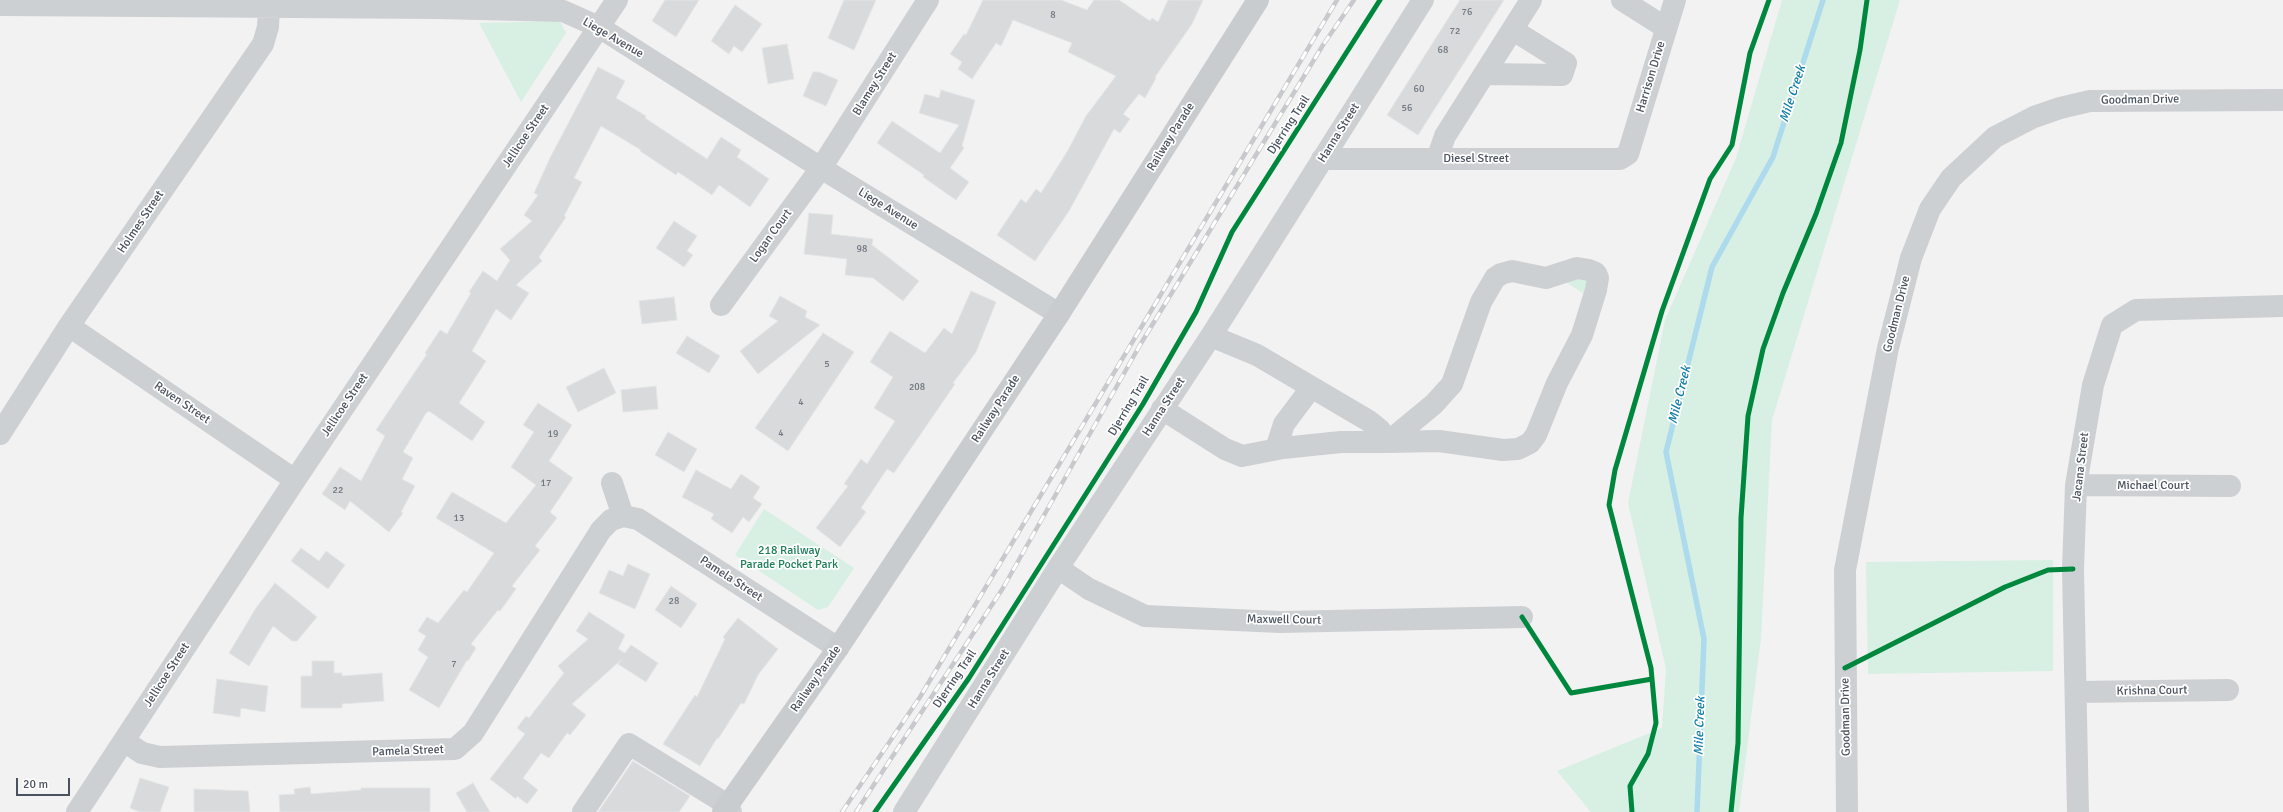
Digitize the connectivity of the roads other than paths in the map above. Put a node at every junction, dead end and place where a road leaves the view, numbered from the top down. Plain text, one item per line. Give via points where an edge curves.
1 (617, 0) edge
2 (928, 0) edge
3 (1258, 0) edge
4 (1423, 0) edge
5 (1531, 0) edge
6 (1622, 0) edge
7 (1675, 0) edge
8 (436, 4) edge
9 (0, 5) edge
10 (269, 7) junction
11 (599, 27) junction
12 (1666, 28) junction
13 (1513, 30) junction
14 (1486, 74) junction
15 (2283, 100) edge
16 (1628, 154) joint
17 (1322, 159) junction
18 (1437, 159) junction
19 (821, 168) junction
20 (721, 305) dead end
21 (2283, 306) edge
22 (1059, 314) junction
23 (70, 326) junction
24 (1210, 336) junction
25 (1311, 388) junction
26 (1162, 410) junction
27 (0, 434) edge
28 (1388, 442) junction
29 (1276, 449) junction
30 (294, 480) junction
31 (612, 482) dead end
32 (2076, 485) junction
33 (2230, 486) dead end
34 (622, 516) junction
35 (1058, 568) junction
36 (1522, 617) dead end
37 (838, 648) junction
38 (2228, 690) dead end
39 (2077, 692) junction
40 (124, 741) junction
41 (727, 810) edge
42 (912, 810) edge
43 (77, 812) edge
44 (583, 812) edge
45 (1847, 812) edge
46 (2078, 812) edge

1 - 11 street, Jellicoe Street
2 - 19 street, Blamey Street
3 - 22 main road, Railway Parade
4 - 17 street, Hanna Street
5 - 13 street
6 - 12 street
7 - 12 street, Harrison Drive
8 - 10 street, Liege Avenue
8 - 11 street, Liege Avenue via 563,11
9 - 10 street, Liege Avenue
10 - 23 street, Holmes Street via 268,27 263,44
11 - 19 street, Liege Avenue
11 - 30 street, Jellicoe Street
12 - 16 street, Harrison Drive
13 - 14 street
13 - 14 street via 1566,63 1562,75
14 - 18 street via 1445,136
15 - 45 street, Goodman Drive via 2090,101 2060,108 2034,117 1995,137 1951,178 1930,209 1911,258 1888,348 1845,570
16 - 18 street, Diesel Street via 1610,161
17 - 18 street, Diesel Street
17 - 24 street, Hanna Street
19 - 20 street, Logan Court
19 - 22 street, Liege Avenue
21 - 32 street, Jacana Street via 2136,310 2112,325 2093,385
22 - 37 main road, Railway Parade
23 - 27 street, Holmes Street
23 - 30 street, Raven Street
24 - 25 street via 1256,355
24 - 26 street, Hanna Street
25 - 28 street via 1369,421 1380,430
25 - 29 street via 1284,424
26 - 29 street via 1237,455 1246,456
26 - 35 street, Hanna Street
28 - 28 street via 1434,404 1452,384 1479,307 1495,278 1512,271 1546,278 1577,268 1596,273 1598,282 1586,323 1530,443 1509,450 1439,441
28 - 29 street via 1331,443
30 - 40 street, Jellicoe Street
31 - 34 street
32 - 33 street, Michael Court
32 - 39 street, Jacana Street via 2073,569
34 - 37 street, Pamela Street via 638,519
34 - 40 street, Pamela Street via 611,520 601,530 473,733 455,749 160,757 142,753
35 - 36 street, Maxwell Court via 1089,589 1144,616 1280,622
35 - 42 street, Hanna Street
37 - 41 main road, Railway Parade
38 - 39 street, Krishna Court
39 - 46 street, Jacana Street
40 - 43 street, Jellicoe Street
41 - 44 street via 630,744

